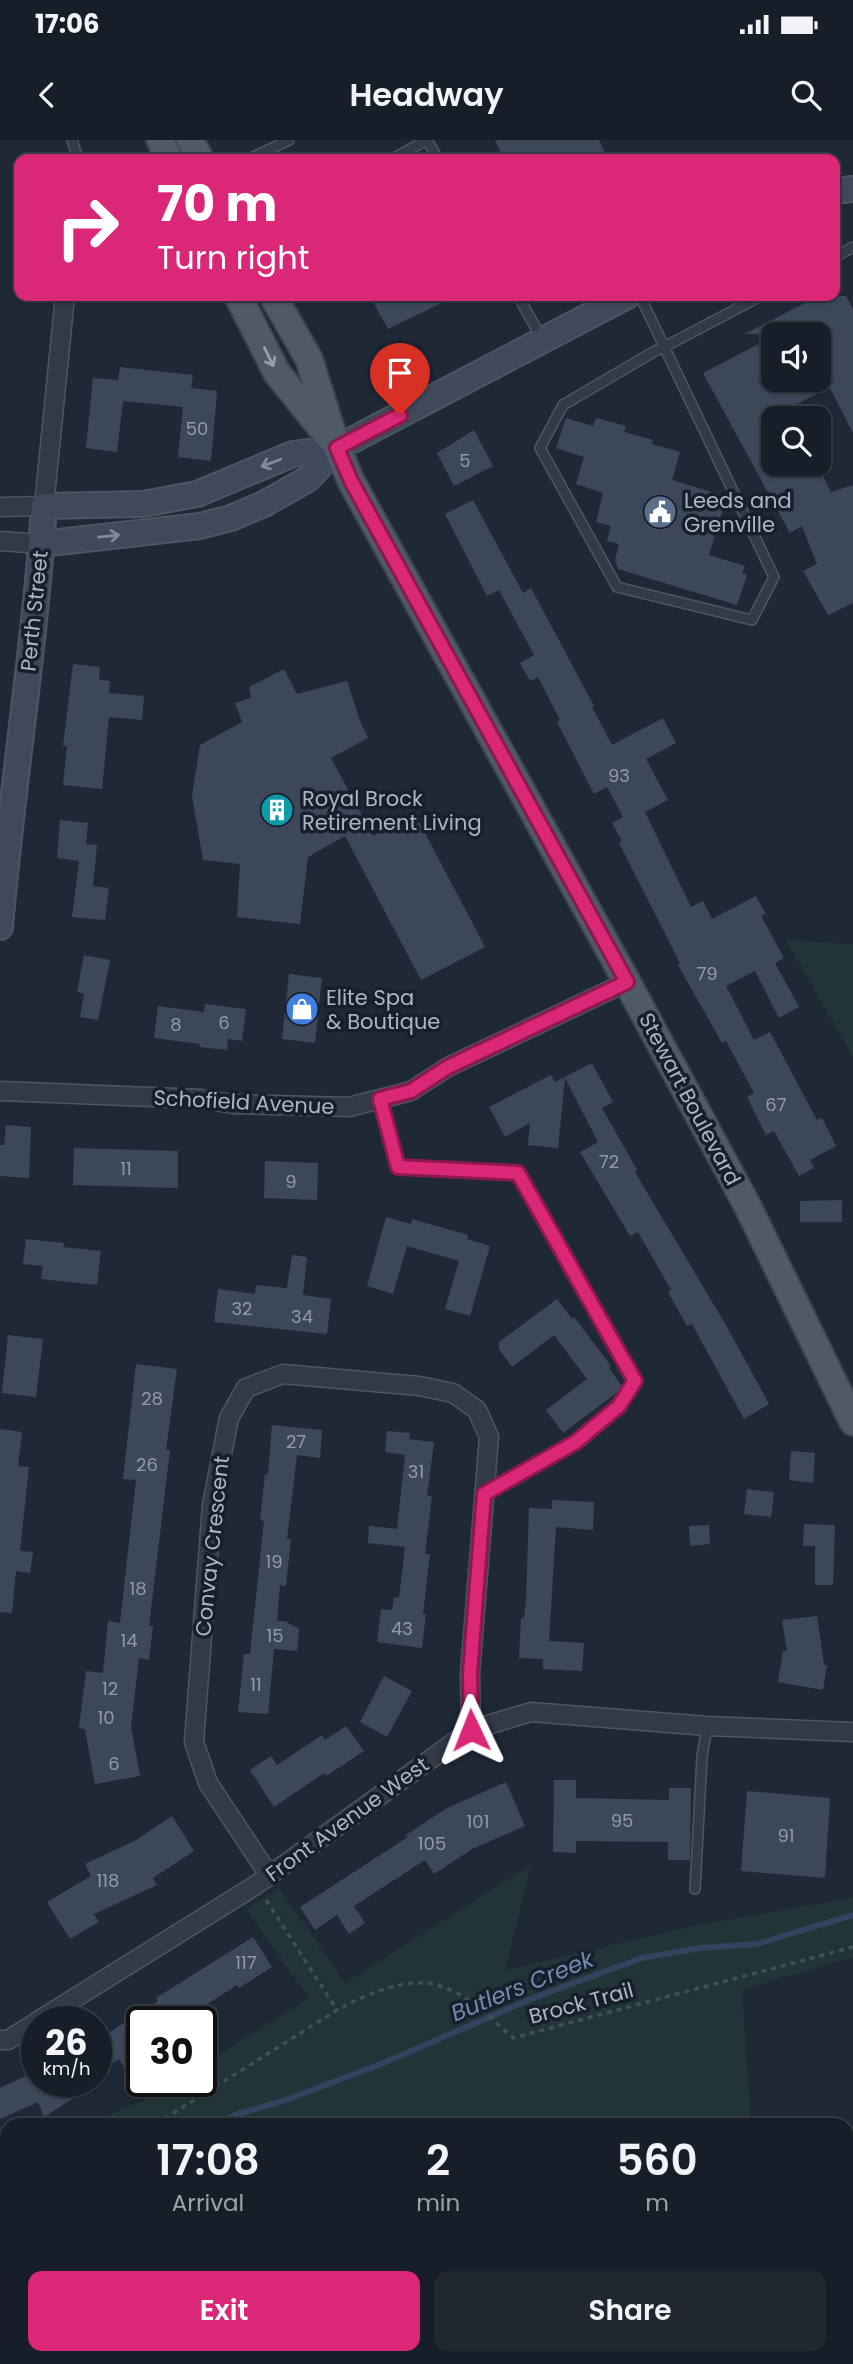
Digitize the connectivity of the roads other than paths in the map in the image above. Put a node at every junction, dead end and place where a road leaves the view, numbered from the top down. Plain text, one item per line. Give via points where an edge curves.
1 (289, 140) edge
2 (427, 140) edge
3 (260, 154) edge
4 (401, 154) edge
5 (64, 301) edge
6 (241, 301) edge
7 (276, 301) edge
8 (520, 301) edge
9 (617, 301) edge
10 (643, 301) edge
11 (752, 301) edge
12 (543, 340) junction
13 (666, 346) junction
14 (337, 448) junction
15 (44, 506) junction
16 (0, 507) edge
17 (0, 541) edge
18 (41, 544) junction
19 (4, 829) edge
20 (0, 927) edge
21 (627, 982) junction
22 (0, 1091) edge
23 (380, 1099) junction
24 (853, 1422) edge
25 (484, 1494) junction
26 (707, 1726) junction
27 (471, 1730) junction
28 (853, 1732) edge
29 (262, 1880) junction
30 (695, 1889) dead end
31 (63, 2006) edge
32 (21, 2032) edge
33 (0, 2040) edge

1 - 3 lane
2 - 4 lane
5 - 15 street, Perth Street
6 -> 14 main road, Stewart Boulevard via 277,373
7 - 14 main road, Stewart Boulevard via 309,359
8 - 12 lane
9 - 12 street
10 - 13 lane
11 - 13 lane
12 - 14 street
13 - 13 lane via 563,405 540,448 617,587 751,620 774,578
14 -> 15 street via 293,454 197,494 143,504
18 -> 14 street via 200,526 231,518 308,479
14 - 21 main road, Stewart Boulevard
15 - 16 street
15 - 18 street, Perth Street
17 - 18 street
18 - 19 street, Perth Street via 25,703
19 - 20 street, Perth Street
21 - 23 street, Schofield Avenue via 448,1067 411,1091
21 - 24 main road, Stewart Boulevard via 747,1205
22 - 23 street, Schofield Avenue via 281,1106 349,1107
23 - 25 lane via 398,1167 518,1173 635,1381 619,1406 576,1442
25 - 27 street, Convay Crescent via 471,1660
25 - 29 street, Convay Crescent via 489,1437 477,1410 453,1393 283,1374 246,1388 229,1418 212,1505 194,1742 208,1783
26 - 27 street, Front Avenue West via 531,1712
26 - 28 street, Front Avenue West
26 - 30 lane
27 - 29 street, Front Avenue West
29 - 31 street, Front Avenue West
32 - 33 street, Front Avenue West

